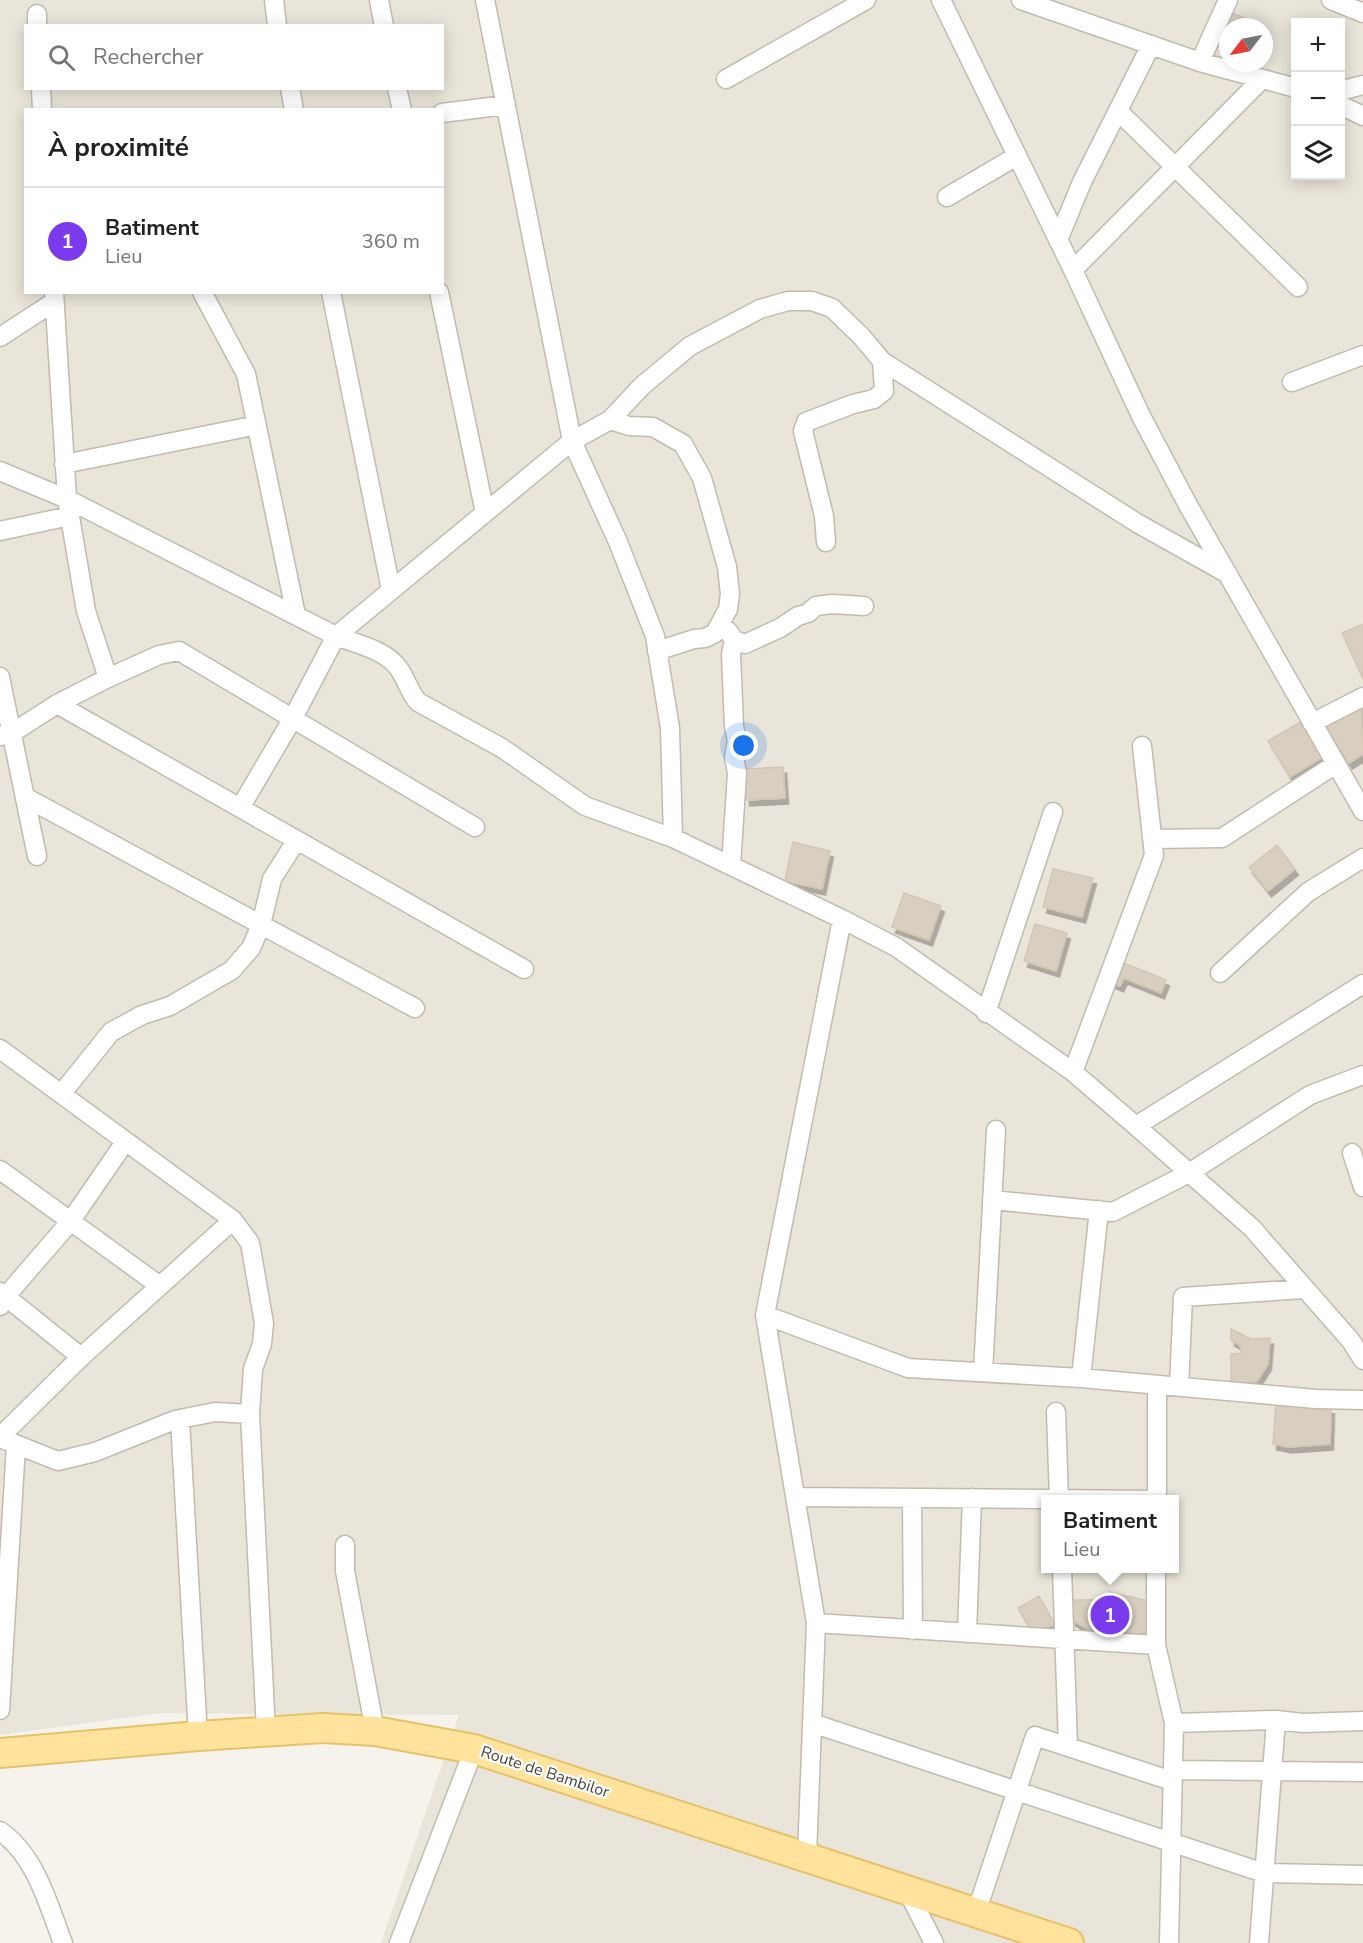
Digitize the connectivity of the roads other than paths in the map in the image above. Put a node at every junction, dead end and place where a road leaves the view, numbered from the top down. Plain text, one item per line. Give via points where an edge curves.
1 (274, 0) edge
2 (379, 0) edge
3 (485, 0) edge
4 (866, 0) edge
5 (941, 0) edge
6 (1021, 0) edge
7 (1228, 0) edge
8 (1331, 0) edge
9 (1363, 13) edge
10 (277, 24) edge
11 (384, 24) edge
12 (1151, 45) junction
13 (1200, 62) junction
14 (726, 79) dead end
15 (1262, 79) junction
16 (1363, 85) edge
17 (1291, 87) edge
18 (41, 90) edge
19 (290, 90) edge
20 (397, 90) edge
21 (1345, 90) edge
22 (506, 105) junction
23 (1345, 107) edge
24 (42, 108) edge
25 (294, 108) edge
26 (402, 108) edge
27 (1118, 111) junction
28 (444, 113) edge
29 (1363, 116) edge
30 (1017, 156) junction
31 (1175, 167) junction
32 (947, 197) dead end
33 (1058, 240) junction
34 (1073, 270) junction
35 (1298, 286) dead end
36 (203, 294) edge
37 (331, 294) edge
38 (439, 294) edge
39 (54, 297) edge
40 (0, 337) edge
41 (1363, 355) edge
42 (882, 361) junction
43 (1292, 382) dead end
44 (610, 420) junction
45 (256, 425) junction
46 (572, 441) junction
47 (64, 464) junction
48 (0, 471) edge
49 (68, 507) junction
50 (485, 513) junction
51 (0, 531) edge
52 (826, 542) dead end
53 (1228, 574) junction
54 (391, 590) junction
55 (864, 606) dead end
56 (296, 615) junction
57 (722, 622) junction
58 (336, 636) junction
59 (734, 640) junction
60 (657, 651) junction
61 (0, 677) edge
62 (108, 678) junction
63 (1363, 697) edge
64 (57, 704) junction
65 (293, 718) junction
66 (1312, 723) junction
67 (6, 735) edge
68 (1142, 746) dead end
69 (1336, 764) junction
70 (25, 797) junction
71 (240, 808) junction
72 (1363, 811) edge
73 (1053, 812) dead end
74 (475, 827) dead end
75 (673, 838) junction
76 (1152, 839) junction
77 (296, 841) junction
78 (37, 856) dead end
79 (1363, 858) edge
80 (730, 866) junction
81 (842, 919) junction
82 (261, 925) junction
83 (524, 969) dead end
84 (1220, 973) dead end
85 (1363, 984) edge
86 (415, 1008) dead end
87 (986, 1012) junction
88 (0, 1049) edge
89 (1073, 1072) junction
90 (1363, 1075) edge
91 (62, 1093) junction
92 (1136, 1126) junction
93 (996, 1130) dead end
94 (125, 1142) junction
95 (1352, 1153) dead end
96 (0, 1170) edge
97 (1189, 1173) junction
98 (1363, 1187) edge
99 (992, 1200) junction
100 (1099, 1210) junction
101 (233, 1220) junction
102 (70, 1222) junction
103 (160, 1286) junction
104 (1304, 1289) junction
105 (2, 1298) edge
106 (765, 1315) junction
107 (81, 1357) junction
108 (1363, 1360) edge
109 (983, 1372) junction
110 (1081, 1378) junction
111 (1157, 1385) junction
112 (1179, 1387) junction
113 (1363, 1400) edge
114 (1056, 1412) dead end
115 (250, 1414) junction
116 (180, 1420) junction
117 (4, 1439) edge
118 (1059, 1495) edge
119 (1155, 1495) edge
120 (795, 1497) junction
121 (912, 1498) junction
122 (972, 1498) junction
123 (1041, 1499) edge
124 (345, 1545) dead end
125 (1062, 1573) edge
126 (1156, 1573) edge
127 (816, 1623) junction
128 (913, 1630) junction
129 (967, 1633) junction
130 (1064, 1639) junction
131 (1156, 1645) junction
132 (0, 1710) edge
133 (1276, 1720) junction
134 (1363, 1721) edge
135 (812, 1722) junction
136 (1174, 1723) junction
137 (266, 1731) junction
138 (375, 1731) junction
139 (198, 1736) junction
140 (1068, 1747) junction
141 (474, 1749) junction
142 (0, 1753) edge
143 (1272, 1771) junction
144 (1363, 1772) edge
145 (1173, 1775) junction
146 (1017, 1791) junction
147 (0, 1831) edge
148 (1172, 1842) junction
149 (807, 1856) junction
150 (1264, 1873) junction
151 (1363, 1875) edge
152 (907, 1890) junction
153 (976, 1913) junction
154 (63, 1943) edge
155 (399, 1943) edge
156 (934, 1943) edge
157 (1069, 1943) edge
158 (1169, 1943) edge
159 (1259, 1943) edge

1 - 10 street
2 - 11 street
3 - 22 street
4 - 14 street
5 - 30 street
6 - 12 street
7 - 13 street
8 - 9 street
12 - 13 street
12 - 27 street
13 - 15 street
15 - 17 street
15 - 31 street
16 - 21 street
18 - 24 street
19 - 25 street
20 - 26 street
22 - 28 street
22 - 46 street
23 - 29 street
27 - 31 street
27 - 33 street
30 - 32 street
30 - 33 street
31 - 34 street
31 - 35 street
33 - 34 street
34 - 53 street via 1142,416
36 - 45 street via 246,374
37 - 54 street
38 - 50 street
39 - 40 street
39 - 47 street
41 - 43 street
42 - 44 street via 832,308 812,301 788,301 760,309 690,346 642,386
42 - 52 street via 884,391 874,399 806,422 803,431 824,516
42 - 53 street via 1137,523
44 - 46 street
44 - 57 street via 653,427 683,444 694,461 727,567 730,594
45 - 47 street
45 - 56 street
46 - 50 street
46 - 60 street via 618,542 655,636
47 - 49 street
48 - 49 street
49 - 51 street
49 - 56 street
49 - 62 street via 86,611
50 - 54 street
53 - 66 street
54 - 58 street
55 - 59 street via 816,606 752,642
56 - 58 street
57 - 59 street
57 - 60 street via 715,633 705,638
58 - 65 street
58 - 75 street via 391,660 418,702 502,748 585,806
59 - 80 street via 731,654 737,773
60 - 75 street via 670,728
61 - 67 street
62 - 64 street
62 - 65 street via 159,655 179,651
63 - 66 street
64 - 67 street
64 - 71 street
65 - 71 street
65 - 74 street
66 - 69 street
67 - 70 street
68 - 76 street
69 - 72 street
69 - 76 street via 1222,837
70 - 78 street
70 - 82 street
71 - 77 street
73 - 87 street
75 - 80 street
76 - 89 street via 1155,855
77 - 82 street via 272,879
77 - 83 street
79 - 84 street via 1308,892
80 - 81 street
81 - 87 street via 896,946
81 - 106 street
82 - 86 street
82 - 91 street via 251,948 232,970 170,1006 142,1015 111,1032
85 - 92 street
87 - 89 street
88 - 91 street
89 - 92 street
90 - 97 street via 1310,1095
91 - 94 street
92 - 97 street
93 - 99 street
94 - 101 street
94 - 102 street
95 - 98 street
96 - 102 street
97 - 100 street via 1113,1212
97 - 104 street via 1252,1228
99 - 100 street
99 - 109 street
100 - 110 street
101 - 103 street
101 - 115 street via 250,1243 264,1323 253,1369
102 - 103 street
102 - 105 street
103 - 107 street
104 - 108 street
104 - 112 street via 1183,1297
105 - 107 street
106 - 109 street via 908,1368
106 - 120 street
107 - 117 street
109 - 110 street
110 - 111 street
111 - 112 street
111 - 119 street
112 - 113 street
114 - 118 street
115 - 116 street via 215,1412
115 - 137 street
116 - 117 street via 58,1461
116 - 139 street
117 - 132 street
120 - 121 street
120 - 127 street
121 - 122 street
121 - 128 street
122 - 123 street
122 - 129 street
124 - 138 street via 345,1571
125 - 130 street
126 - 131 street
127 - 128 street
127 - 135 street
128 - 129 street
129 - 130 street
130 - 131 street
130 - 140 street
131 - 136 street
133 - 134 street
133 - 136 street
133 - 143 street
135 - 146 street
135 - 149 street
136 - 145 street
137 - 138 main road, Route de Bambilor
137 - 139 main road, Route de Bambilor
138 - 141 main road, Route de Bambilor
139 - 142 main road, Route de Bambilor
140 - 145 street
140 - 146 street via 1035,1736
141 - 149 main road, Route de Bambilor
141 - 155 street
143 - 144 street
143 - 145 street
143 - 150 street
145 - 148 street
146 - 148 street
146 - 153 street
147 - 154 street via 20,1848 32,1867
148 - 150 street
148 - 158 street
149 - 152 main road, Route de Bambilor
150 - 151 street
150 - 159 street
152 - 153 main road, Route de Bambilor
152 - 156 street
153 - 157 main road, Route de Bambilor

